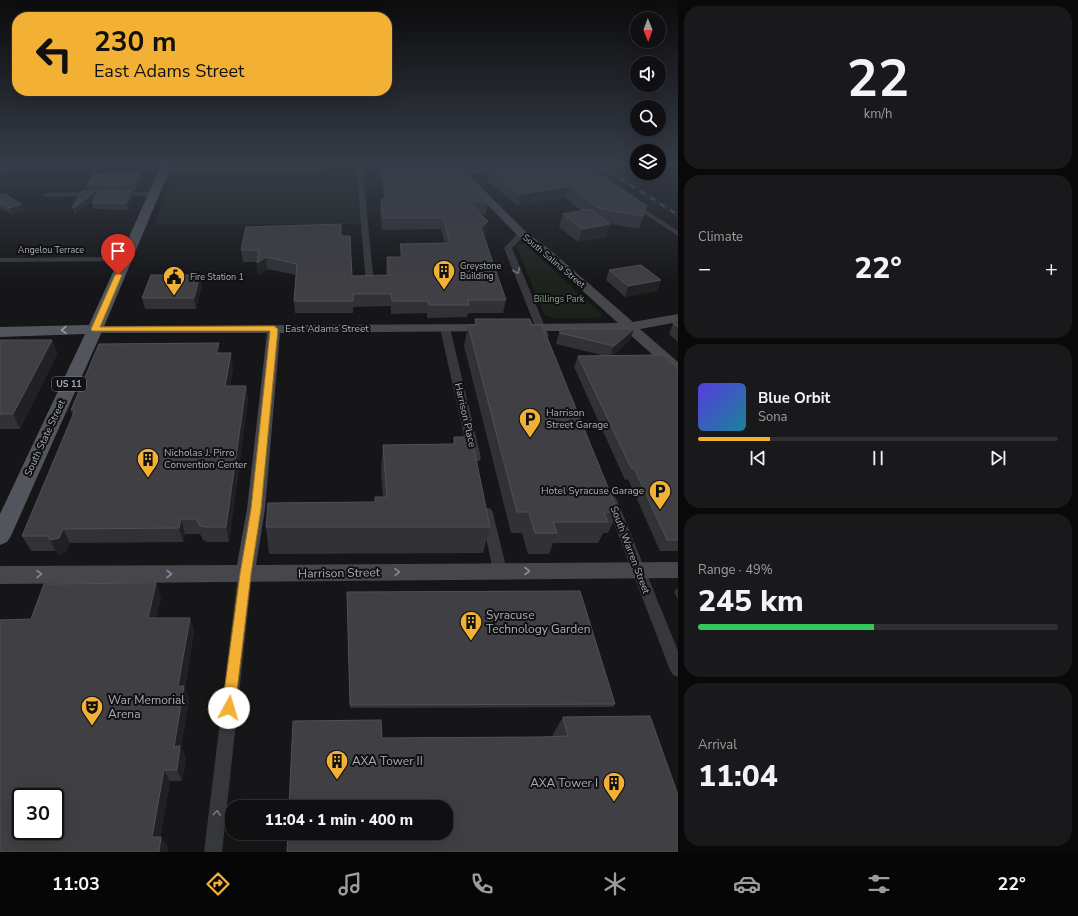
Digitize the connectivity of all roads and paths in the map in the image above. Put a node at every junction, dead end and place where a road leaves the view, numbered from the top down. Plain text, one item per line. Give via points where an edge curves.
1 (151, 204) edge
2 (364, 204) edge
3 (491, 204) edge
4 (633, 204) edge
5 (522, 234) junction
6 (678, 234) edge
7 (126, 259) junction
8 (0, 260) edge
9 (370, 284) edge
10 (678, 318) edge
11 (629, 327) junction
12 (445, 328) junction
13 (541, 328) junction
14 (95, 329) junction
15 (274, 329) junction
16 (0, 332) edge
17 (549, 346) edge
18 (678, 370) edge
19 (478, 471) edge
20 (608, 491) edge
21 (485, 502) edge
22 (0, 536) edge
23 (638, 570) junction
24 (678, 570) edge
25 (500, 571) junction
26 (245, 574) junction
27 (0, 575) edge
28 (678, 670) edge
29 (213, 852) edge

1 - 7 main road, South State Street / US 11
2 - 9 street
3 - 5 main road, South Salina Street
4 - 6 street
5 - 11 main road, South Salina Street via 545,251
5 -> 13 street via 508,248
7 - 8 street, Angelou Terrace
7 - 14 main road, South State Street / US 11
10 - 11 main road, East Adams Street
11 - 13 main road, East Adams Street
11 - 18 main road, South Salina Street
12 - 13 main road, East Adams Street
12 - 15 main road, East Adams Street
12 - 19 street, Harrison Place
13 - 17 street
14 - 15 main road, East Adams Street
14 -> 16 main road, East Adams Street
14 - 22 main road, South State Street / US 11
15 - 26 main road via 256,509
20 - 23 street, South Warren Street
21 - 25 street
23 - 24 main road, Harrison Street
25 -> 23 main road, Harrison Street
23 - 28 street, South Warren Street
26 -> 25 main road, Harrison Street
27 -> 26 main road, Harrison Street
29 -> 26 street

